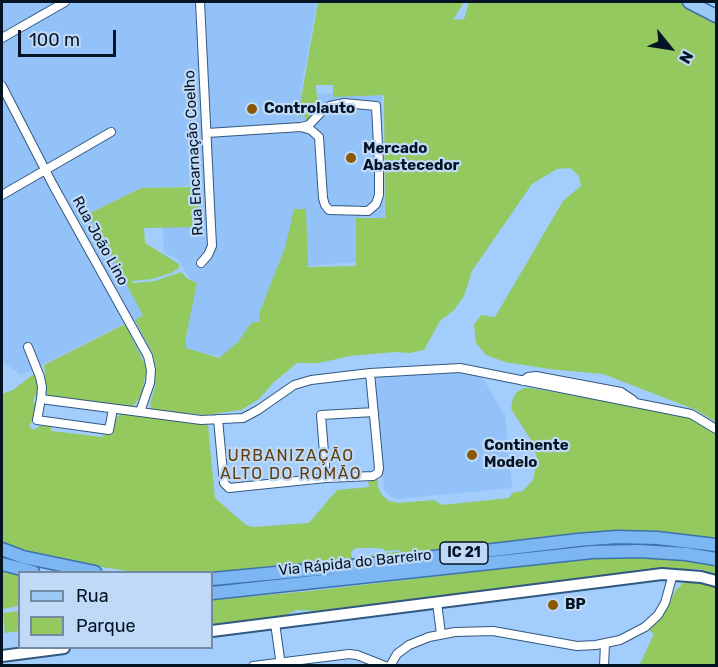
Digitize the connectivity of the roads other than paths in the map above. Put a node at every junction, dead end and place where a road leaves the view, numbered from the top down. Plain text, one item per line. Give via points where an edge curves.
1 (65, 2) edge
2 (200, 2) edge
3 (689, 2) edge
4 (717, 16) edge
5 (2, 38) edge
6 (2, 86) edge
7 (301, 127) junction
8 (111, 132) dead end
9 (207, 133) junction
10 (45, 170) junction
11 (2, 195) edge
12 (201, 263) dead end
13 (28, 347) dead end
14 (370, 373) junction
15 (41, 399) junction
16 (113, 409) junction
17 (140, 412) junction
18 (374, 412) junction
19 (218, 419) junction
20 (717, 429) edge
21 (326, 478) junction
22 (717, 545) edge
23 (2, 549) edge
24 (717, 559) edge
25 (2, 564) edge
26 (26, 571) edge
27 (86, 571) edge
28 (673, 574) junction
29 (213, 579) edge
30 (717, 581) edge
31 (213, 593) edge
32 (437, 603) junction
33 (276, 623) junction
34 (213, 631) edge
35 (441, 634) junction
36 (605, 644) junction
37 (56, 649) edge
38 (2, 656) edge
39 (280, 664) edge
40 (253, 666) edge
41 (385, 666) edge
42 (390, 666) edge
43 (604, 666) edge

1 - 5 street
2 - 9 street, Rua Encarnação Coelho
3 - 4 main road
6 - 10 street, Rua João Lino
7 - 7 street via 319,137 323,198 329,210 368,211 376,204 376,106 330,106 309,125
7 - 9 street
8 - 10 street
9 - 12 street, Rua Encarnação Coelho via 212,246
10 - 11 street
10 - 17 street, Rua João Lino via 148,356 150,383
13 - 15 street via 40,377
14 - 18 street
14 - 19 street via 302,382 243,418
14 - 20 street via 460,368 523,381 536,376 621,392 636,403 691,414
15 - 16 street
15 - 16 street via 37,420 109,430
16 - 17 street
17 - 19 street
18 - 21 street via 378,473
18 - 21 street via 321,414
19 - 21 street via 226,487
22 - 29 highway, Via Rápida do Barreiro / IC 21 via 617,537
23 - 27 highway
24 - 31 highway, Via Rápida do Barreiro / IC 21 via 639,551 592,552
25 - 26 highway
28 - 30 main road
28 - 32 main road
28 - 36 street via 662,609 652,621 634,634
32 - 33 main road
32 - 35 street
33 - 34 main road
33 - 39 street
35 - 36 street via 493,631 577,646
35 - 42 street via 404,648
36 - 43 street
37 - 38 main road
39 - 40 street
39 - 41 street via 349,654

